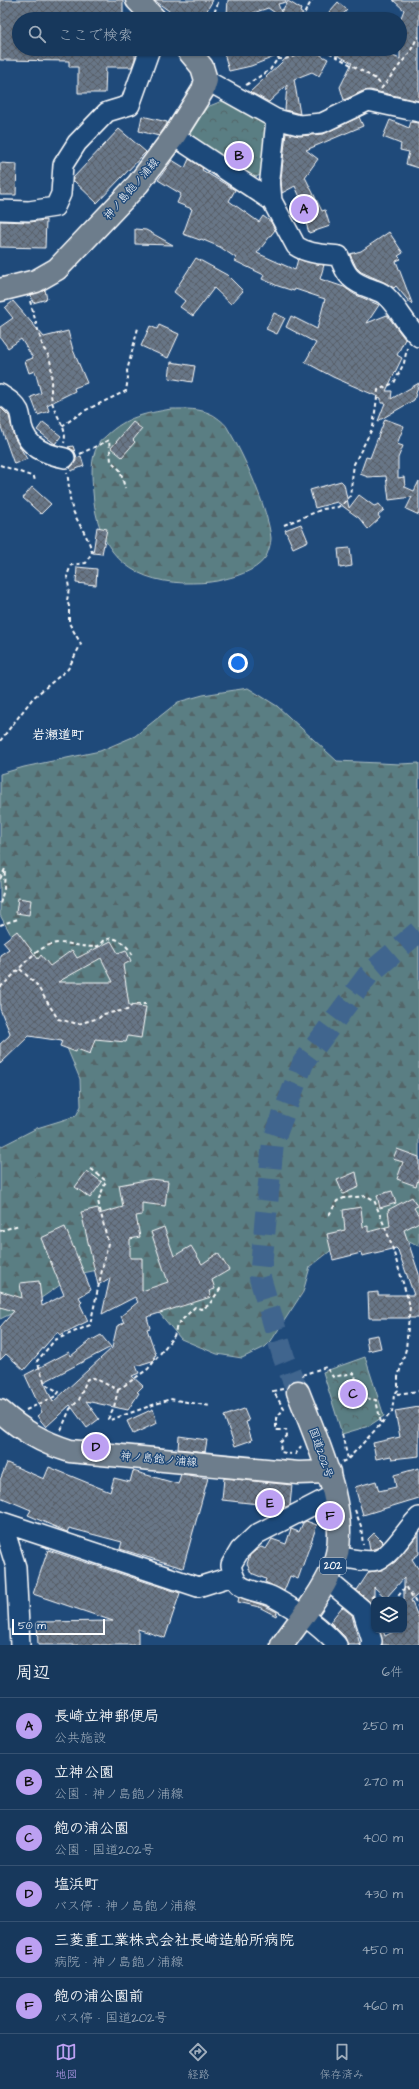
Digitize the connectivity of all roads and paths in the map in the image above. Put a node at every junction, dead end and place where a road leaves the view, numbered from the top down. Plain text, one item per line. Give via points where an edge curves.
1 (137, 0) edge
2 (219, 0) edge
3 (312, 0) edge
4 (148, 12) edge
5 (215, 12) edge
6 (305, 12) edge
7 (419, 37) edge
8 (148, 56) edge
9 (193, 56) edge
10 (280, 56) edge
11 (299, 56) edge
12 (335, 56) edge
13 (407, 56) edge
14 (407, 56) edge
15 (278, 59) junction
16 (206, 80) junction
17 (383, 86) junction
18 (231, 94) junction
19 (373, 102) junction
20 (419, 112) edge
21 (276, 118) junction
22 (174, 136) junction
23 (270, 178) junction
24 (252, 188) junction
25 (272, 201) junction
26 (0, 210) edge
27 (25, 284) junction
28 (0, 290) edge
29 (138, 328) dead end
30 (416, 334) edge
31 (0, 394) edge
32 (62, 426) junction
33 (65, 458) junction
34 (0, 465) edge
35 (36, 481) dead end
36 (125, 488) dead end
37 (284, 525) dead end
38 (0, 741) edge
39 (0, 878) edge
40 (0, 904) edge
41 (18, 918) dead end
42 (0, 925) edge
43 (134, 957) dead end
44 (20, 969) junction
45 (0, 987) edge
46 (146, 1004) dead end
47 (89, 1167) dead end
48 (329, 1215) dead end
49 (19, 1225) dead end
50 (0, 1231) edge
51 (222, 1286) dead end
52 (294, 1384) junction
53 (118, 1390) junction
54 (419, 1391) edge
55 (396, 1394) junction
56 (210, 1406) dead end
57 (0, 1411) edge
58 (22, 1412) dead end
59 (381, 1423) junction
60 (60, 1433) dead end
61 (342, 1434) dead end
62 (294, 1456) dead end
63 (348, 1459) junction
64 (334, 1468) junction
65 (333, 1495) junction
66 (419, 1517) edge
67 (1, 1521) edge
68 (336, 1556) junction
69 (233, 1576) junction
70 (326, 1579) junction
71 (398, 1597) edge
72 (419, 1608) edge
73 (304, 1616) junction
74 (20, 1645) edge
75 (282, 1645) edge
76 (337, 1645) edge
77 (371, 1645) edge

1 - 4 main road
2 - 5 path
3 - 6 path
7 - 13 path
8 - 26 street via 130,105 107,112 77,143 63,165 61,194 55,207 29,211
9 - 16 main road via 202,67
10 - 15 path
11 - 15 path
12 - 17 path
14 - 17 path
15 - 18 path via 265,75
16 - 18 street
16 - 22 main road, 神ノ島飽ノ浦線 via 201,95
17 - 19 path
18 - 21 street
19 - 20 street
19 - 21 street via 368,101 322,122 299,125
21 - 23 street
22 - 24 street
22 - 27 main road, 神ノ島飽ノ浦線 via 138,184 65,261 51,272
23 - 24 street
23 - 25 street
24 - 25 street
25 - 30 street via 296,246 308,253 339,256 344,272 361,285 383,293
27 - 28 main road, 神ノ島飽ノ浦線
27 - 32 path via 43,348 48,354 52,404
29 - 32 path via 126,371 126,391 84,411
30 - 37 path via 406,348 404,363 394,383 378,390 373,427 353,470 350,496 338,507 323,509
31 - 33 street via 18,411 25,432 33,445 50,455
32 - 33 path via 66,437 63,447
33 - 36 path via 110,440 111,462 120,470
33 - 38 path via 68,491 74,512 88,538 92,552 86,562 71,565 67,576 69,623 81,644 68,669 33,698
34 - 35 path
39 - 40 path via 5,869
41 - 42 path
43 - 44 path via 129,947 116,939 106,939 98,946 74,946 61,942 42,950
44 - 45 path
44 - 46 path via 36,984 58,1019 78,1024 99,1018 103,1014 127,1010 132,1004
47 - 58 path via 106,1181 98,1201 108,1243 90,1325 55,1340 37,1361 44,1381 59,1392 56,1396
48 - 55 path via 337,1201 367,1196 376,1204 387,1232 410,1306 406,1349
49 - 50 path
51 - 53 path via 209,1305 201,1309 195,1307 177,1325 174,1336 148,1370
52 - 59 path via 326,1367 333,1377 353,1372 356,1375 355,1380 344,1387 348,1400 376,1400
52 - 62 path via 273,1391 284,1409 276,1418 276,1430 286,1430 287,1436 280,1443 281,1452
52 - 64 main road, 国道202号 / 202
53 - 56 path via 108,1419 110,1420 170,1399
53 - 60 path via 94,1378 87,1379 79,1400 66,1415
54 - 55 path
55 - 59 path via 392,1412
57 - 64 main road, 神ノ島飽ノ浦線 via 25,1432 44,1443 70,1451 298,1473
59 - 63 path
61 - 63 path
63 - 64 path
64 - 65 main road, 国道202号 / 202
65 - 68 main road, 国道202号 / 202 via 338,1532
65 - 69 street via 257,1534 240,1550 231,1565
66 - 68 street via 389,1551 378,1559
67 - 69 street via 198,1587
67 - 74 street via 16,1567
68 - 70 main road, 国道202号 / 202
69 - 73 street via 242,1587 272,1597
70 - 73 main road, 国道202号 / 202
70 - 77 street via 362,1610
71 - 72 path via 406,1586
73 - 75 main road, 国道202号 / 202
73 - 76 street

